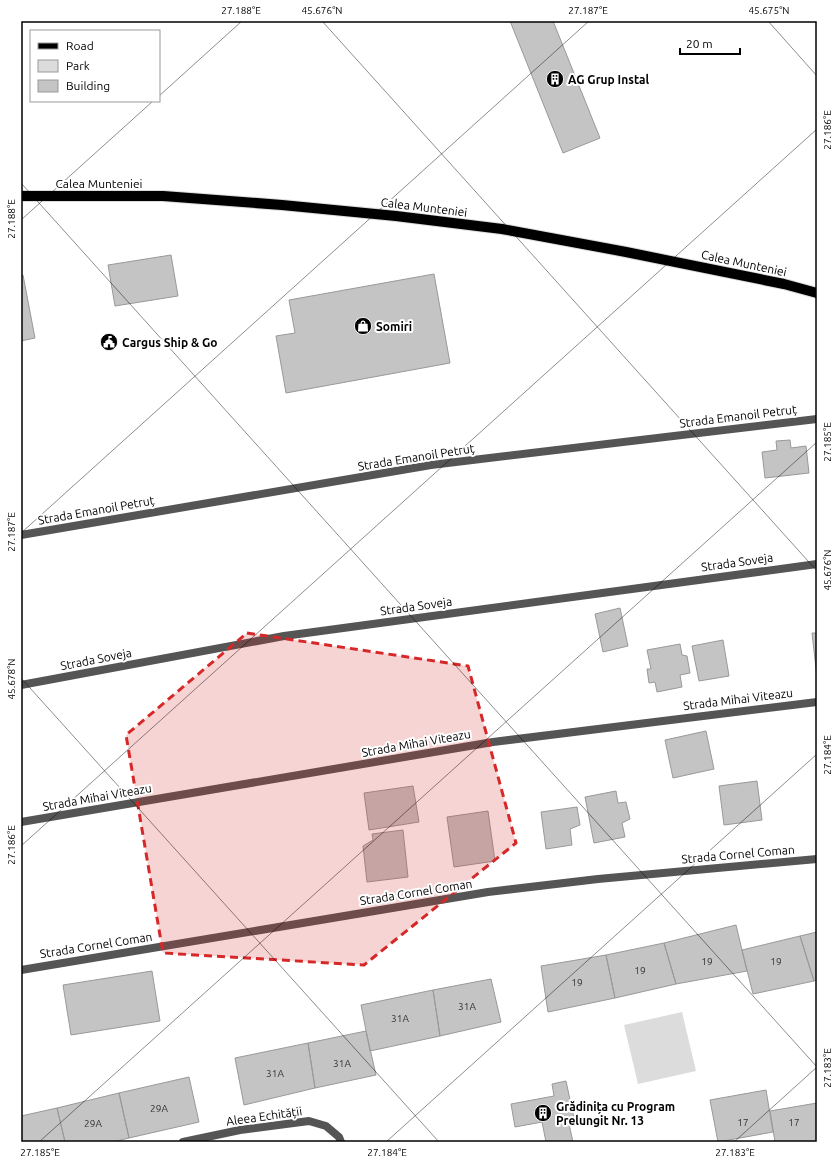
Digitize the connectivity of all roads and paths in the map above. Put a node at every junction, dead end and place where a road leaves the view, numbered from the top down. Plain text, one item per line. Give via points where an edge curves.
1 (21, 196) edge
2 (817, 293) edge
3 (817, 419) edge
4 (21, 535) edge
5 (817, 564) edge
6 (21, 685) edge
7 (817, 702) edge
8 (21, 822) edge
9 (817, 859) edge
10 (21, 970) edge
11 (183, 1142) edge
12 (341, 1142) edge

1 - 2 main road, Calea Munteniei via 163,196 404,217 509,231 626,252
3 - 4 street, Strada Emanoil Petruț via 431,465
5 - 6 street, Strada Soveja via 284,636
7 - 8 street, Strada Mihai Viteazu via 493,742
9 - 10 street, Strada Cornel Coman via 488,892
11 - 12 street, Aleea Echității via 240,1130 309,1121 326,1126 340,1137

